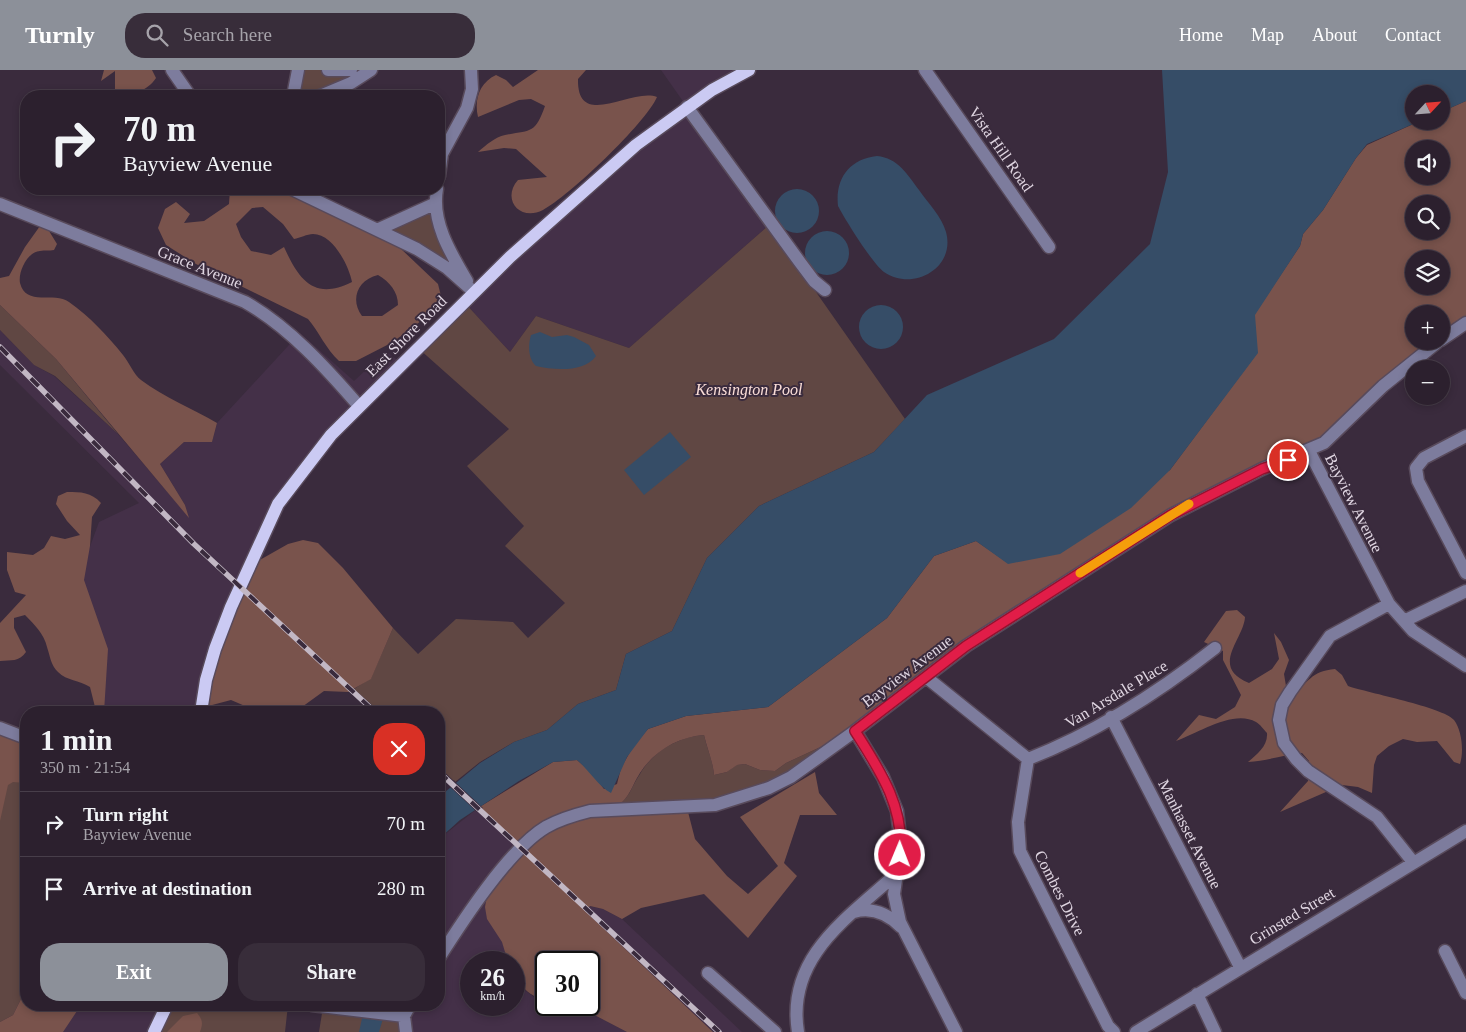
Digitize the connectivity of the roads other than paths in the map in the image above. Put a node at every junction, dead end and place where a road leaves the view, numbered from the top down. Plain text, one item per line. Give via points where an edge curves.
1 (172, 70) edge
2 (298, 70) edge
3 (328, 70) edge
4 (351, 70) edge
5 (371, 70) edge
6 (471, 70) edge
7 (749, 70) edge
8 (925, 70) edge
9 (186, 90) edge
10 (295, 90) edge
11 (334, 90) edge
12 (687, 107) junction
13 (445, 148) edge
14 (305, 195) edge
15 (435, 195) edge
16 (0, 204) edge
17 (434, 204) junction
18 (379, 229) junction
19 (1050, 247) dead end
20 (825, 290) dead end
21 (474, 292) junction
22 (1466, 323) edge
23 (1450, 334) edge
24 (1429, 350) edge
25 (359, 406) junction
26 (1466, 436) edge
27 (1309, 451) junction
28 (1466, 573) edge
29 (1466, 591) edge
30 (1388, 604) junction
31 (1404, 622) junction
32 (1215, 648) dead end
33 (1466, 666) edge
34 (926, 677) junction
35 (202, 706) edge
36 (1111, 717) junction
37 (0, 728) edge
38 (855, 731) junction
39 (20, 736) edge
40 (1028, 759) junction
41 (1466, 831) edge
42 (1413, 862) junction
43 (895, 875) junction
44 (854, 912) junction
45 (903, 930) junction
46 (445, 949) edge
47 (1445, 952) dead end
48 (1240, 967) junction
49 (708, 973) dead end
50 (1465, 988) edge
51 (1197, 994) junction
52 (164, 1011) edge
53 (357, 1011) edge
54 (407, 1011) edge
55 (404, 1016) junction
56 (154, 1032) edge
57 (406, 1032) edge
58 (774, 1032) edge
59 (798, 1032) edge
60 (956, 1032) edge
61 (1114, 1032) edge
62 (1136, 1032) edge
63 (1215, 1032) edge

1 - 9 street
2 - 10 street
3 - 4 street
5 - 11 street
6 - 13 street via 472,89 467,108
7 - 12 main road, East Shore Road
8 - 19 street, Vista Hill Road
12 - 20 street via 814,281
12 - 21 main road, East Shore Road via 636,145
14 - 18 street
15 - 17 street
16 - 25 street, Grace Avenue via 259,310 290,335
17 - 18 street
17 - 21 street via 451,255
18 - 21 street via 447,268
21 - 25 main road, East Shore Road
22 - 23 street
24 - 27 street via 1383,386 1324,443
25 - 35 main road, East Shore Road via 314,456 278,504 230,607 206,680
26 - 28 street via 1424,458 1416,468 1418,481
27 - 30 street, Bayview Avenue
27 - 34 street, Bayview Avenue via 1262,469 1171,515 1004,620
29 - 31 street
30 - 31 street, Bayview Avenue
30 - 42 street via 1330,636 1321,645 1282,705 1279,720 1284,743 1296,759 1308,771 1377,817
31 - 33 street, Bayview Avenue
32 - 36 street, Van Arsdale Place via 1173,681
34 - 38 street, Bayview Avenue
34 - 40 street
36 - 40 street, Van Arsdale Place via 1057,748
36 - 48 street, Manhasset Avenue
37 - 39 street
38 - 43 street via 883,777 897,811 901,845
38 - 46 street, Bayview Avenue via 791,777 739,798 687,808 590,811 545,828 518,851
40 - 61 street, Combes Drive via 1018,822 1020,851 1108,1026
41 - 42 street, Grinsted Street
42 - 48 street, Grinsted Street
43 - 44 street
43 - 45 street via 895,904
44 - 45 street via 866,909 879,912
44 - 59 street via 813,954 803,974 796,997
45 - 60 street
47 - 50 street
48 - 51 street, Grinsted Street
49 - 58 street
51 - 62 street, Grinsted Street
51 - 63 street
52 - 56 main road
53 - 55 street
54 - 55 street
55 - 57 street

